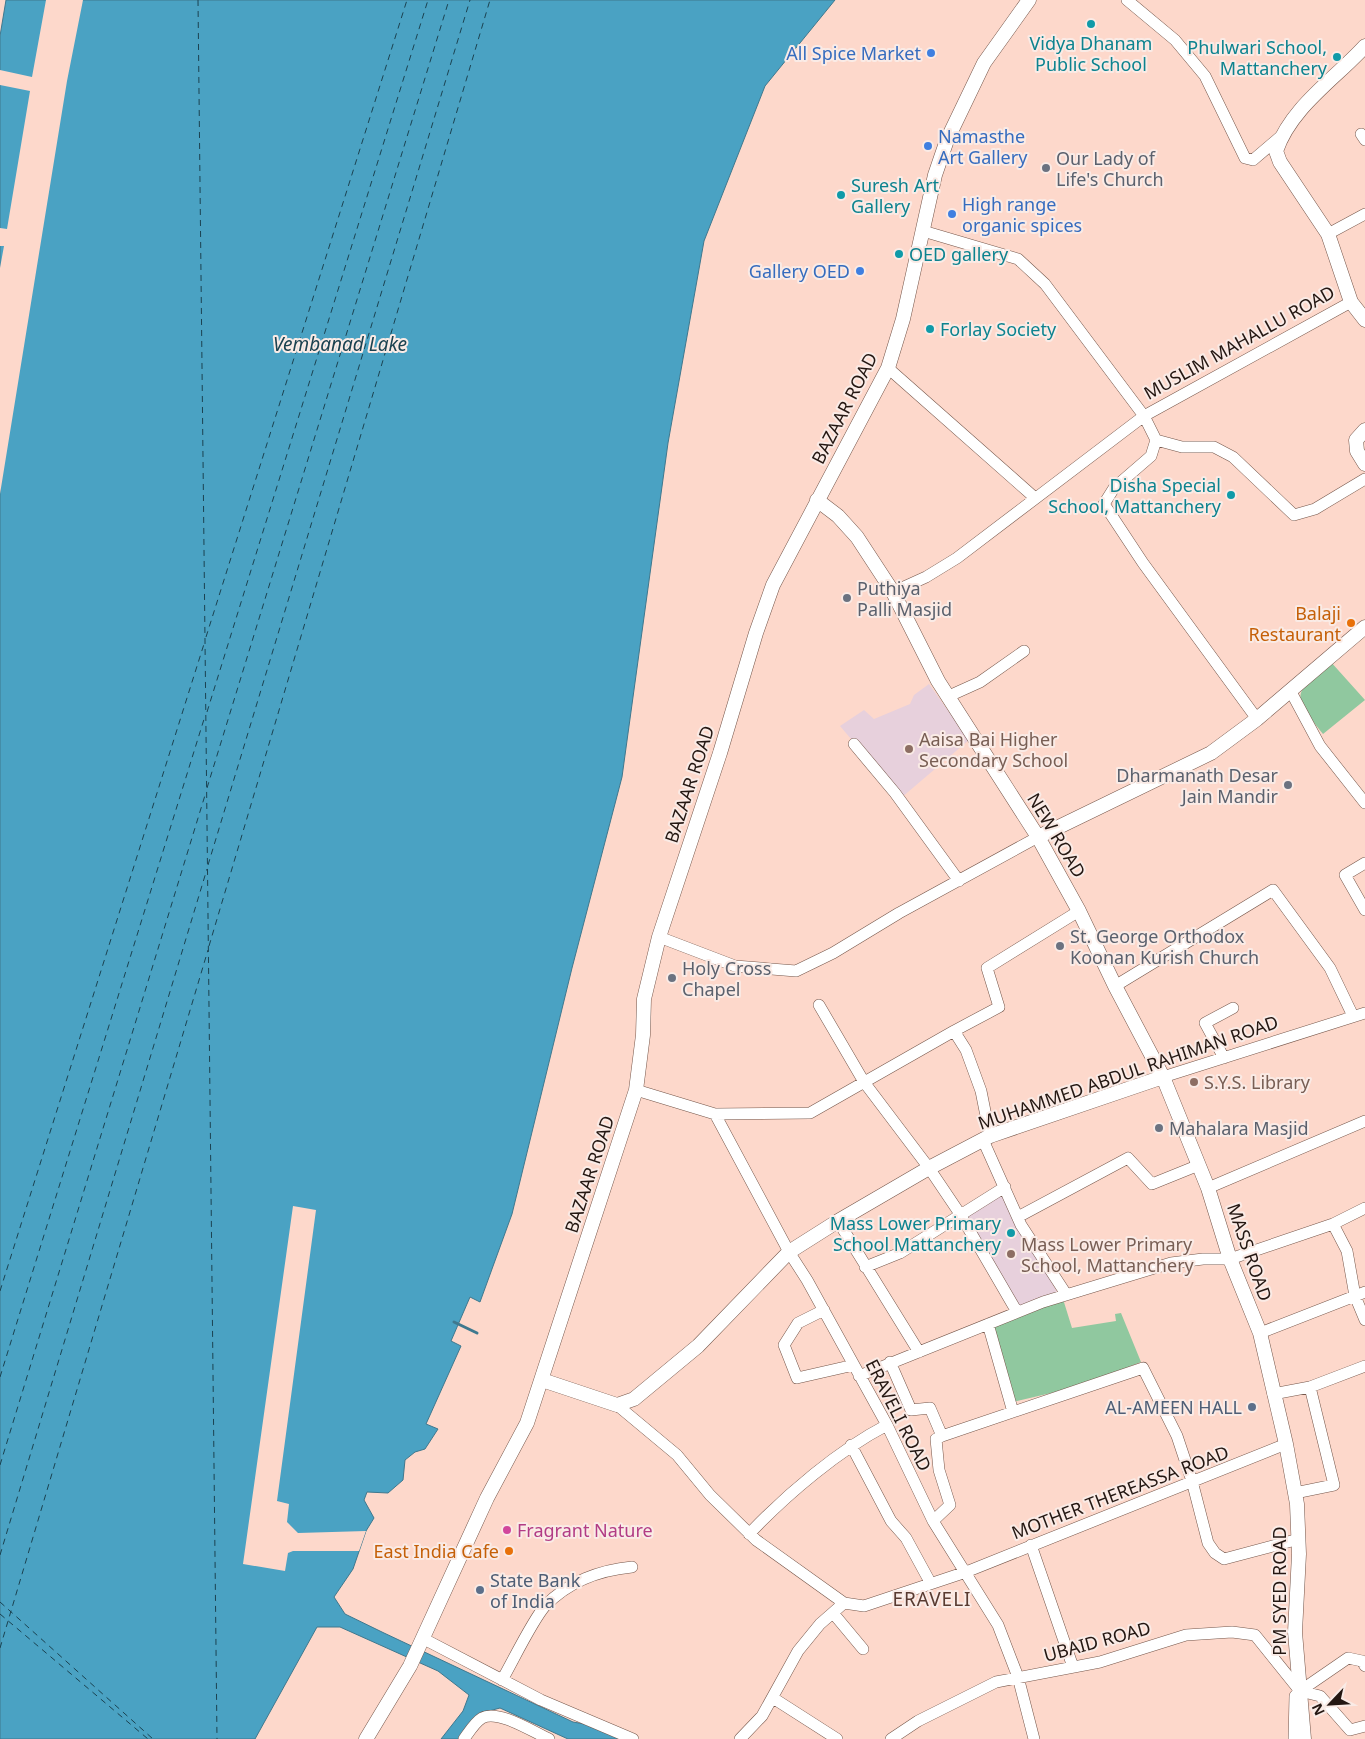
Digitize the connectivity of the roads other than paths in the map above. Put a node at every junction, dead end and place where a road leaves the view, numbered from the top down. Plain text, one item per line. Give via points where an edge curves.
1 (1029, 0) edge
2 (1127, 0) edge
3 (1365, 46) edge
4 (1280, 137) junction
5 (1365, 214) edge
6 (923, 231) junction
7 (1328, 234) junction
8 (1351, 302) junction
9 (1365, 320) edge
10 (888, 368) junction
11 (1144, 416) junction
12 (1365, 430) edge
13 (1156, 440) junction
14 (1365, 464) edge
15 (1365, 479) edge
16 (1034, 497) junction
17 (817, 500) junction
18 (892, 592) junction
19 (1364, 630) edge
20 (1024, 651) dead end
21 (1290, 690) junction
22 (949, 696) junction
23 (1257, 719) junction
24 (854, 744) dead end
25 (1365, 803) edge
26 (1038, 837) junction
27 (1365, 863) edge
28 (959, 881) junction
29 (1365, 910) edge
30 (1080, 911) junction
31 (659, 936) junction
32 (1115, 986) junction
33 (819, 1005) dead end
34 (1233, 1008) dead end
35 (1365, 1013) edge
36 (1353, 1016) junction
37 (954, 1031) junction
38 (1224, 1058) junction
39 (1162, 1077) junction
40 (864, 1082) junction
41 (636, 1090) junction
42 (715, 1114) junction
43 (1365, 1121) edge
44 (987, 1138) junction
45 (1199, 1165) junction
46 (930, 1168) junction
47 (1005, 1187) junction
48 (1208, 1188) junction
49 (1365, 1208) edge
50 (960, 1214) junction
51 (1018, 1216) junction
52 (838, 1221) junction
53 (1333, 1224) junction
54 (789, 1252) junction
55 (1230, 1260) junction
56 (865, 1267) junction
57 (1066, 1294) junction
58 (1360, 1294) edge
59 (824, 1310) junction
60 (1017, 1312) junction
61 (1365, 1320) edge
62 (988, 1324) junction
63 (1260, 1333) junction
64 (919, 1352) junction
65 (890, 1362) junction
66 (854, 1365) junction
67 (1365, 1366) edge
68 (859, 1376) junction
69 (542, 1380) junction
70 (1310, 1387) junction
71 (1273, 1394) junction
72 (617, 1405) junction
73 (1013, 1412) junction
74 (887, 1425) junction
75 (942, 1436) junction
76 (1286, 1444) junction
77 (851, 1445) junction
78 (1192, 1482) junction
79 (1295, 1493) junction
80 (933, 1521) junction
81 (749, 1534) junction
82 (1299, 1539) junction
83 (1031, 1545) junction
84 (632, 1567) dead end
85 (966, 1572) junction
86 (930, 1582) junction
87 (844, 1603) junction
88 (833, 1613) junction
89 (420, 1642) junction
90 (863, 1649) dead end
91 (1365, 1666) edge
92 (1073, 1667) junction
93 (1018, 1677) junction
94 (502, 1680) junction
95 (1300, 1691) junction
96 (773, 1698) junction
97 (1365, 1726) edge
98 (366, 1739) edge
99 (464, 1739) edge
100 (549, 1739) edge
101 (634, 1739) edge
102 (740, 1739) edge
103 (837, 1739) edge
104 (891, 1739) edge
105 (1034, 1739) edge
106 (1294, 1739) edge
107 (1304, 1739) edge

1 - 6 street, BAZAAR ROAD via 984,63 947,140 935,175
2 - 4 street via 1175,40 1205,76 1245,158 1253,160
3 - 4 street via 1295,115
4 - 7 street, MUSLIM MAHALLU ROAD via 1276,151 1280,162
5 - 7 street
6 - 10 street, BAZAAR ROAD
6 - 11 street via 1018,259 1045,284
7 - 8 street, MUSLIM MAHALLU ROAD
8 - 9 street
8 - 11 street, MUSLIM MAHALLU ROAD
10 - 16 street
10 - 17 street, BAZAAR ROAD
11 - 13 street
11 - 16 street, MUSLIM MAHALLU ROAD
12 - 14 street via 1356,440 1357,451
13 - 15 street via 1182,447 1214,447 1227,454 1294,514 1315,509
13 - 23 street via 1151,456 1114,488 1104,504
16 - 18 street, MUSLIM MAHALLU ROAD via 957,558
17 - 18 street, NEW ROAD via 838,516 857,537
17 - 31 street, BAZAAR ROAD via 770,593
18 - 22 street, NEW ROAD
19 - 21 street
20 - 22 street via 980,682
21 - 23 street
21 - 25 street via 1320,746
22 - 26 street, NEW ROAD
23 - 26 street via 1211,753
24 - 28 street via 895,793
26 - 28 street
26 - 30 street, NEW ROAD
27 - 29 street via 1345,875
28 - 31 street via 796,971 735,966
30 - 32 street, NEW ROAD
30 - 37 street via 987,968 999,1006
31 - 41 street, BAZAAR ROAD via 644,999
32 - 36 street via 1273,890 1330,968
32 - 39 street, NEW ROAD
33 - 40 street
34 - 38 street via 1205,1023
35 - 36 street, MUHAMMED ABDUL RAHIMAN ROAD
36 - 38 street, MUHAMMED ABDUL RAHIMAN ROAD
37 - 40 street
37 - 44 street via 966,1050 981,1091
38 - 39 street, MUHAMMED ABDUL RAHIMAN ROAD
39 - 44 street, MUHAMMED ABDUL RAHIMAN ROAD
39 - 45 street, MASS ROAD
40 - 42 street via 810,1113
40 - 46 street
41 - 42 street
41 - 69 street, BAZAAR ROAD
42 - 54 street, ERAVELI ROAD
43 - 48 street
44 - 46 street, MUHAMMED ABDUL RAHIMAN ROAD
44 - 47 street
45 - 48 street, MASS ROAD
45 - 51 street via 1152,1184 1128,1158
46 - 50 street
46 - 52 street, MUHAMMED ABDUL RAHIMAN ROAD
47 - 50 street
47 - 51 street
48 - 55 street, MASS ROAD
49 - 53 street
50 - 56 street via 900,1253
50 - 60 street
51 - 57 street
52 - 54 street, MUHAMMED ABDUL RAHIMAN ROAD
52 - 56 street
53 - 55 street
53 - 58 street via 1347,1251
54 - 59 street, ERAVELI ROAD
54 - 72 street, MUHAMMED ABDUL RAHIMAN ROAD via 698,1346 634,1399
55 - 57 street via 1171,1263
55 - 63 street, MASS ROAD
56 - 64 street
57 - 60 street
58 - 61 street
58 - 63 street
59 - 66 street, ERAVELI ROAD
59 - 66 street via 798,1323 784,1345 797,1378
60 - 62 street
62 - 64 street
62 - 73 street
63 - 71 street, MASS ROAD
64 - 65 street
65 - 68 street
65 - 75 street via 911,1410 930,1408
66 - 68 street, ERAVELI ROAD
67 - 70 street
68 - 74 street, ERAVELI ROAD
69 - 72 street
69 - 89 street, BAZAAR ROAD via 527,1422 487,1498
70 - 71 street
70 - 79 street via 1334,1485
71 - 76 street, MASS ROAD
72 - 81 street via 677,1455 710,1495
73 - 75 street
73 - 78 street via 1143,1368 1177,1436
74 - 77 street
74 - 80 street, ERAVELI ROAD
75 - 80 street via 936,1439 939,1470 950,1505
76 - 78 street, MOTHER THEREASSA ROAD
76 - 79 street, PM SYED ROAD
77 - 81 street via 770,1512
77 - 86 street via 891,1521 906,1538
78 - 82 street via 1208,1543 1224,1559
78 - 83 street, MOTHER THEREASSA ROAD
79 - 82 street, PM SYED ROAD
80 - 85 street, ERAVELI ROAD
81 - 87 street
82 - 95 street, PM SYED ROAD via 1295,1632
83 - 85 street, MOTHER THEREASSA ROAD
83 - 92 street
84 - 94 street via 608,1569 559,1594 544,1608
85 - 86 street, MOTHER THEREASSA ROAD
85 - 93 street, ERAVELI ROAD via 998,1625
86 - 87 street, MOTHER THEREASSA ROAD via 864,1606
87 - 88 street
88 - 90 street
88 - 96 street via 798,1651
89 - 94 street
89 - 98 street, BAZAAR ROAD via 410,1666
91 - 95 street via 1362,1661 1348,1658
92 - 93 street, UBAID ROAD
92 - 95 street, UBAID ROAD via 1100,1662 1186,1635 1232,1632 1256,1636
93 - 104 street, UBAID ROAD via 996,1682 972,1693
93 - 105 street, ERAVELI ROAD
94 - 101 street
95 - 97 street via 1320,1696 1350,1730
95 - 106 street via 1295,1696
95 - 107 street, PM SYED ROAD
96 - 102 street via 762,1716
96 - 103 street
99 - 100 street via 482,1718 492,1716 504,1718

